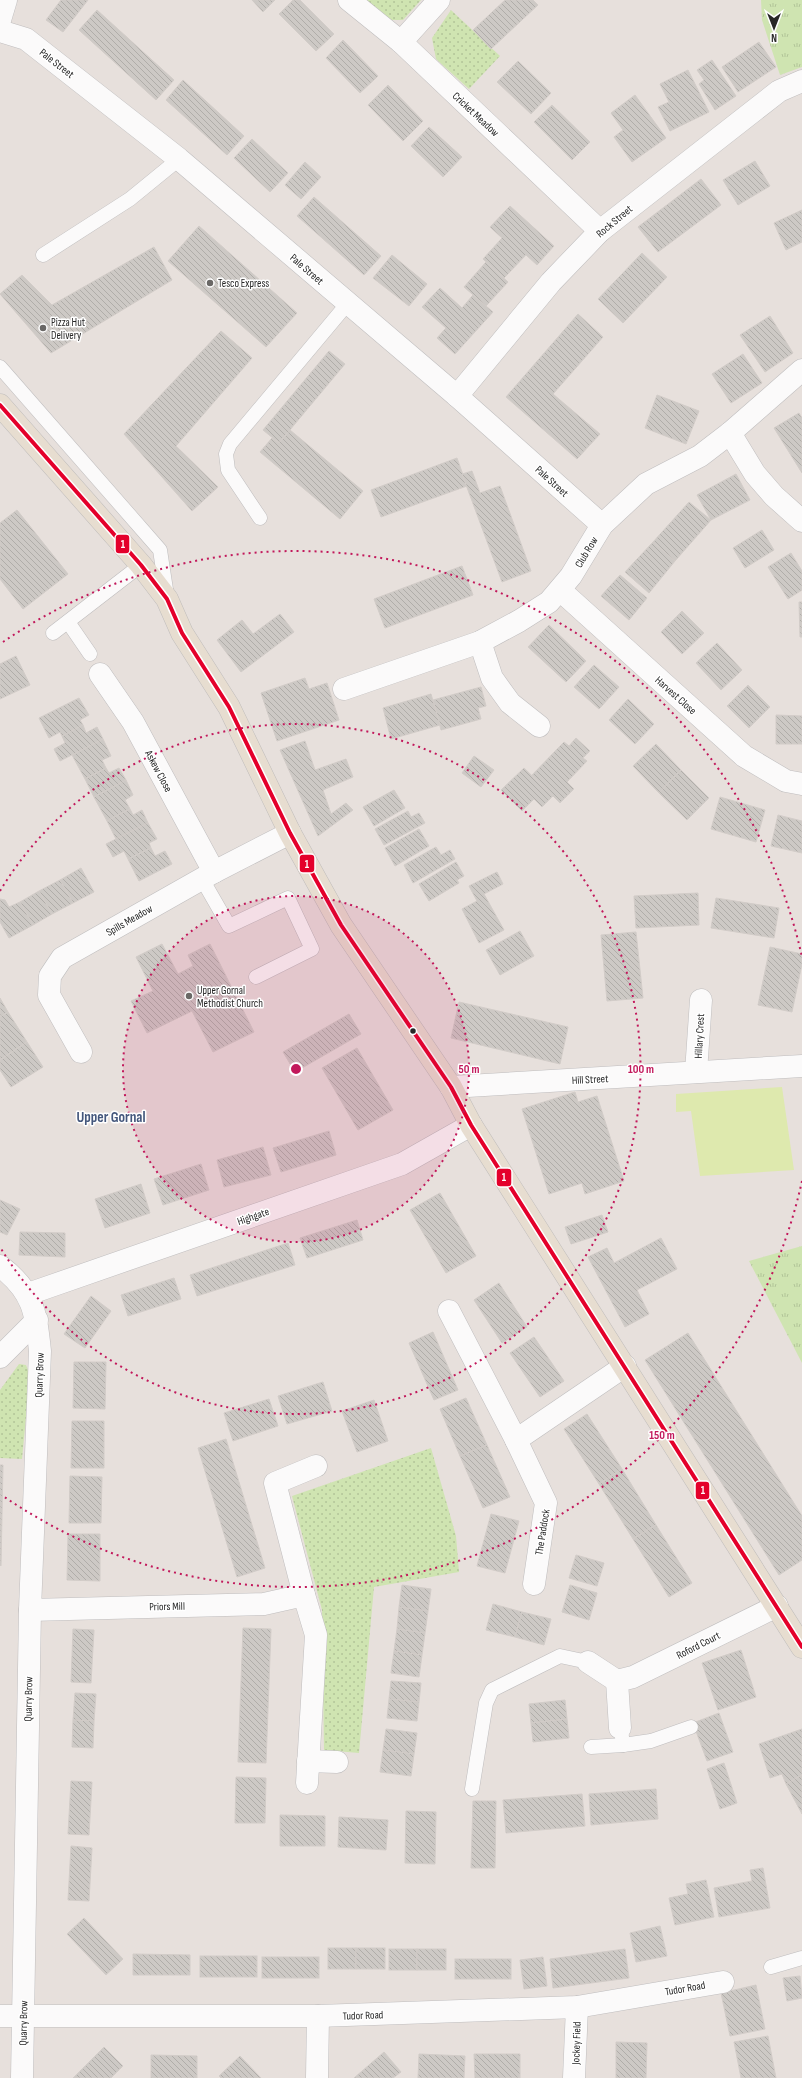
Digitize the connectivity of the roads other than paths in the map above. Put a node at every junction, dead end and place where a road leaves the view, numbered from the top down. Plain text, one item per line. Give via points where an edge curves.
1 (6, 0) edge
2 (350, 0) edge
3 (439, 0) edge
4 (0, 20) edge
5 (0, 31) edge
6 (401, 42) junction
7 (802, 81) edge
8 (179, 159) junction
9 (600, 231) junction
10 (43, 254) dead end
11 (348, 303) junction
12 (0, 367) edge
13 (802, 370) edge
14 (457, 396) junction
15 (0, 405) edge
16 (730, 433) junction
17 (260, 518) dead end
18 (802, 522) edge
19 (602, 525) junction
20 (141, 565) junction
21 (560, 590) junction
22 (167, 599) junction
23 (68, 622) junction
24 (54, 634) dead end
25 (480, 642) junction
26 (90, 654) dead end
27 (100, 674) dead end
28 (344, 689) dead end
29 (539, 726) dead end
30 (802, 784) edge
31 (290, 833) junction
32 (208, 876) junction
33 (256, 977) dead end
34 (701, 1000) dead end
35 (81, 1052) dead end
36 (802, 1066) edge
37 (696, 1072) junction
38 (450, 1087) junction
39 (471, 1125) junction
40 (0, 1266) edge
41 (28, 1294) junction
42 (449, 1311) dead end
43 (37, 1320) junction
44 (0, 1357) edge
45 (625, 1366) junction
46 (516, 1440) junction
47 (316, 1466) dead end
48 (534, 1584) dead end
49 (304, 1596) junction
50 (777, 1606) junction
51 (30, 1610) junction
52 (802, 1646) edge
53 (588, 1662) joint
54 (617, 1681) junction
55 (691, 1727) dead end
56 (622, 1737) junction
57 (591, 1747) dead end
58 (308, 1761) junction
59 (337, 1762) dead end
60 (307, 1783) dead end
61 (472, 1789) dead end
62 (802, 1958) edge
63 (771, 1967) dead end
64 (723, 1982) dead end
65 (577, 2008) junction
66 (0, 2016) edge
67 (23, 2016) junction
68 (318, 2016) junction
69 (22, 2078) edge
70 (317, 2078) edge
71 (574, 2078) edge

1 - 4 street
2 - 6 street, Cricket Meadow
3 - 6 street
5 - 8 street, Pale Street via 26,38
6 - 9 street, Cricket Meadow
7 - 9 street, Rock Street via 779,91
8 - 10 lane via 130,199
8 - 11 street, Pale Street
9 - 14 street, Rock Street via 551,282
11 - 14 street, Pale Street
11 - 17 lane via 230,444 226,454 228,470
12 - 22 lane via 160,550
13 - 16 street, Club Row
14 - 19 street, Pale Street
15 - 20 main road
16 - 18 street via 755,474
16 - 19 street, Club Row via 700,456 646,484
19 - 21 street, Club Row
20 - 22 main road
20 - 23 lane
21 - 25 street, Club Row via 549,602
21 - 30 street, Harvest Close via 744,756 786,781
22 - 31 main road via 182,634 229,707
23 - 24 lane
23 - 26 lane
25 - 28 street, Club Row
25 - 29 street via 492,678 510,703
27 - 32 street, Askew Close via 133,722
31 - 32 street, Spills Meadow
31 - 38 main road via 341,925
32 - 33 lane via 229,926 288,898 312,949
32 - 35 street, Spills Meadow via 62,958 50,976 50,995
34 - 37 street, Hillary Crest
36 - 37 street, Hill Street
37 - 38 street, Hill Street
38 - 39 main road
39 - 41 street, Highgate via 402,1164
39 - 45 main road
40 - 41 street, Quarry Brow via 16,1278
41 - 43 street, Quarry Brow
42 - 46 street, The Paddock
43 - 44 street
43 - 51 street, Quarry Brow via 40,1351
45 - 46 street
45 - 50 main road
46 - 48 street, The Paddock via 546,1503
47 - 49 street via 274,1483
49 - 51 street, Priors Mill via 264,1604
49 - 58 street via 316,1635
50 - 52 main road
50 - 54 street, Roford Court via 633,1677
51 - 67 street, Quarry Brow
53 - 54 street
53 - 61 lane via 560,1656 492,1690 486,1703
54 - 56 street
55 - 56 lane via 651,1741
56 - 57 lane
58 - 59 street
58 - 60 street
62 - 63 lane
64 - 65 street, Tudor Road
65 - 68 street, Tudor Road
65 - 71 street, Jockey Field
66 - 67 street, Tudor Road
67 - 68 street, Tudor Road
67 - 69 street, Quarry Brow
68 - 70 street

